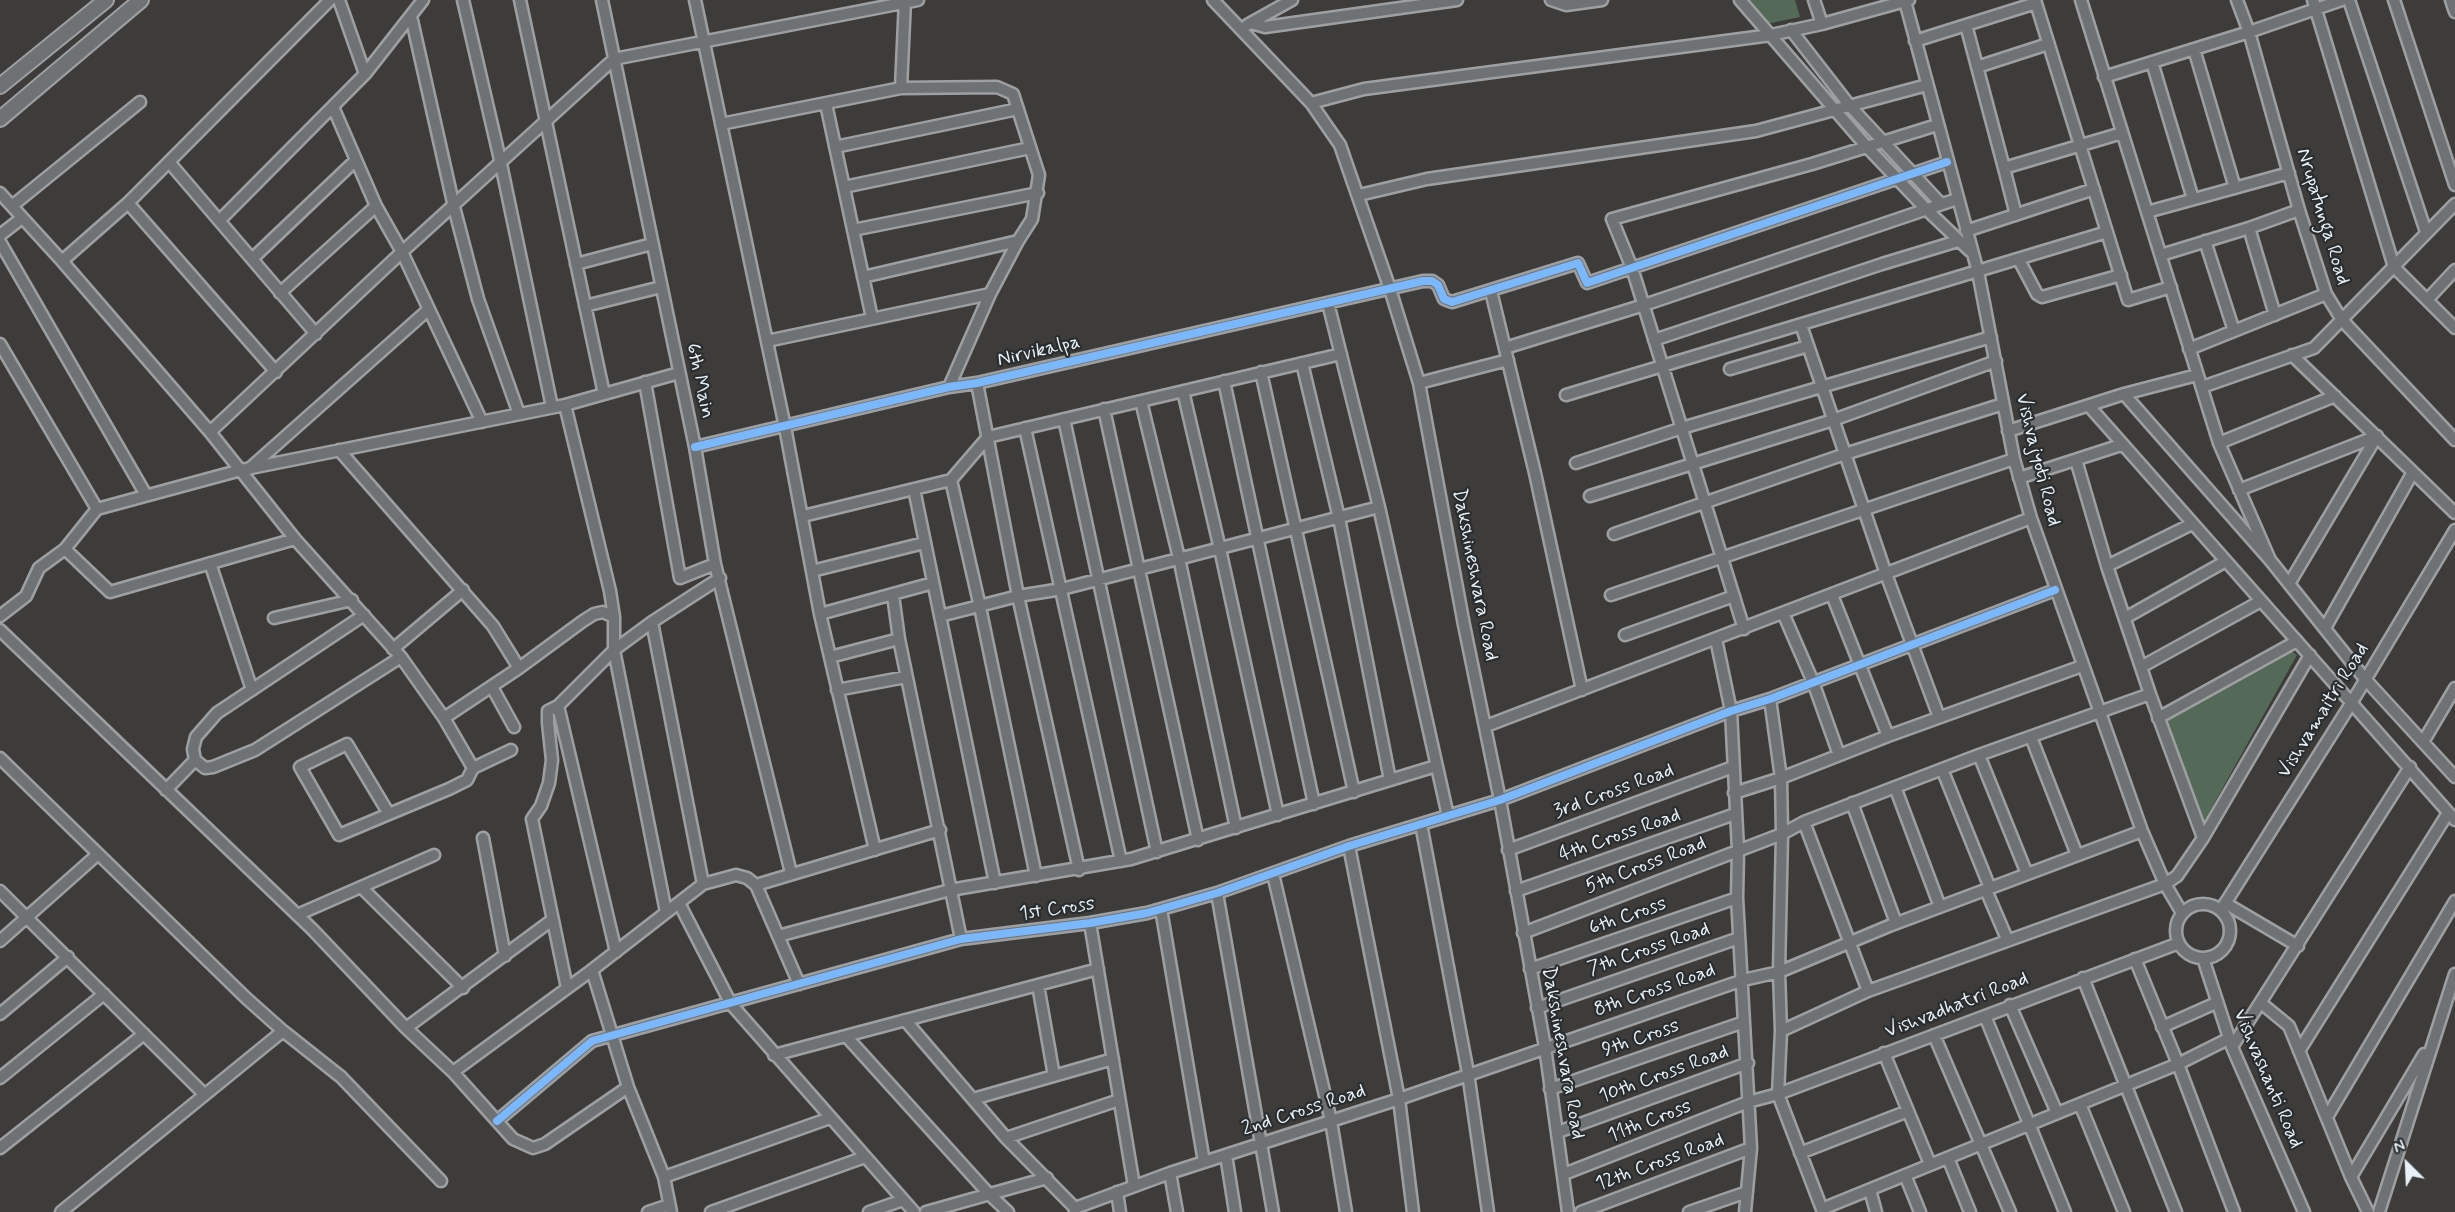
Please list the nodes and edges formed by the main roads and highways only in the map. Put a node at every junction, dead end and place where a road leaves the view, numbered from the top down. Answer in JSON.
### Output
{"nodes":[{"id":1,"x":106,"y":0,"type":"edge"},
{"id":2,"x":118,"y":0,"type":"edge"},
{"id":3,"x":141,"y":0,"type":"edge"},
{"id":4,"x":128,"y":11,"type":"junction"},
{"id":5,"x":0,"y":86,"type":"edge"},
{"id":6,"x":0,"y":118,"type":"edge"}],
"edges":[{"from":1,"to":5,"type":"main road"},
{"from":2,"to":4,"type":"main road"},
{"from":3,"to":4,"type":"main road"},
{"from":4,"to":6,"type":"main road"}]}
